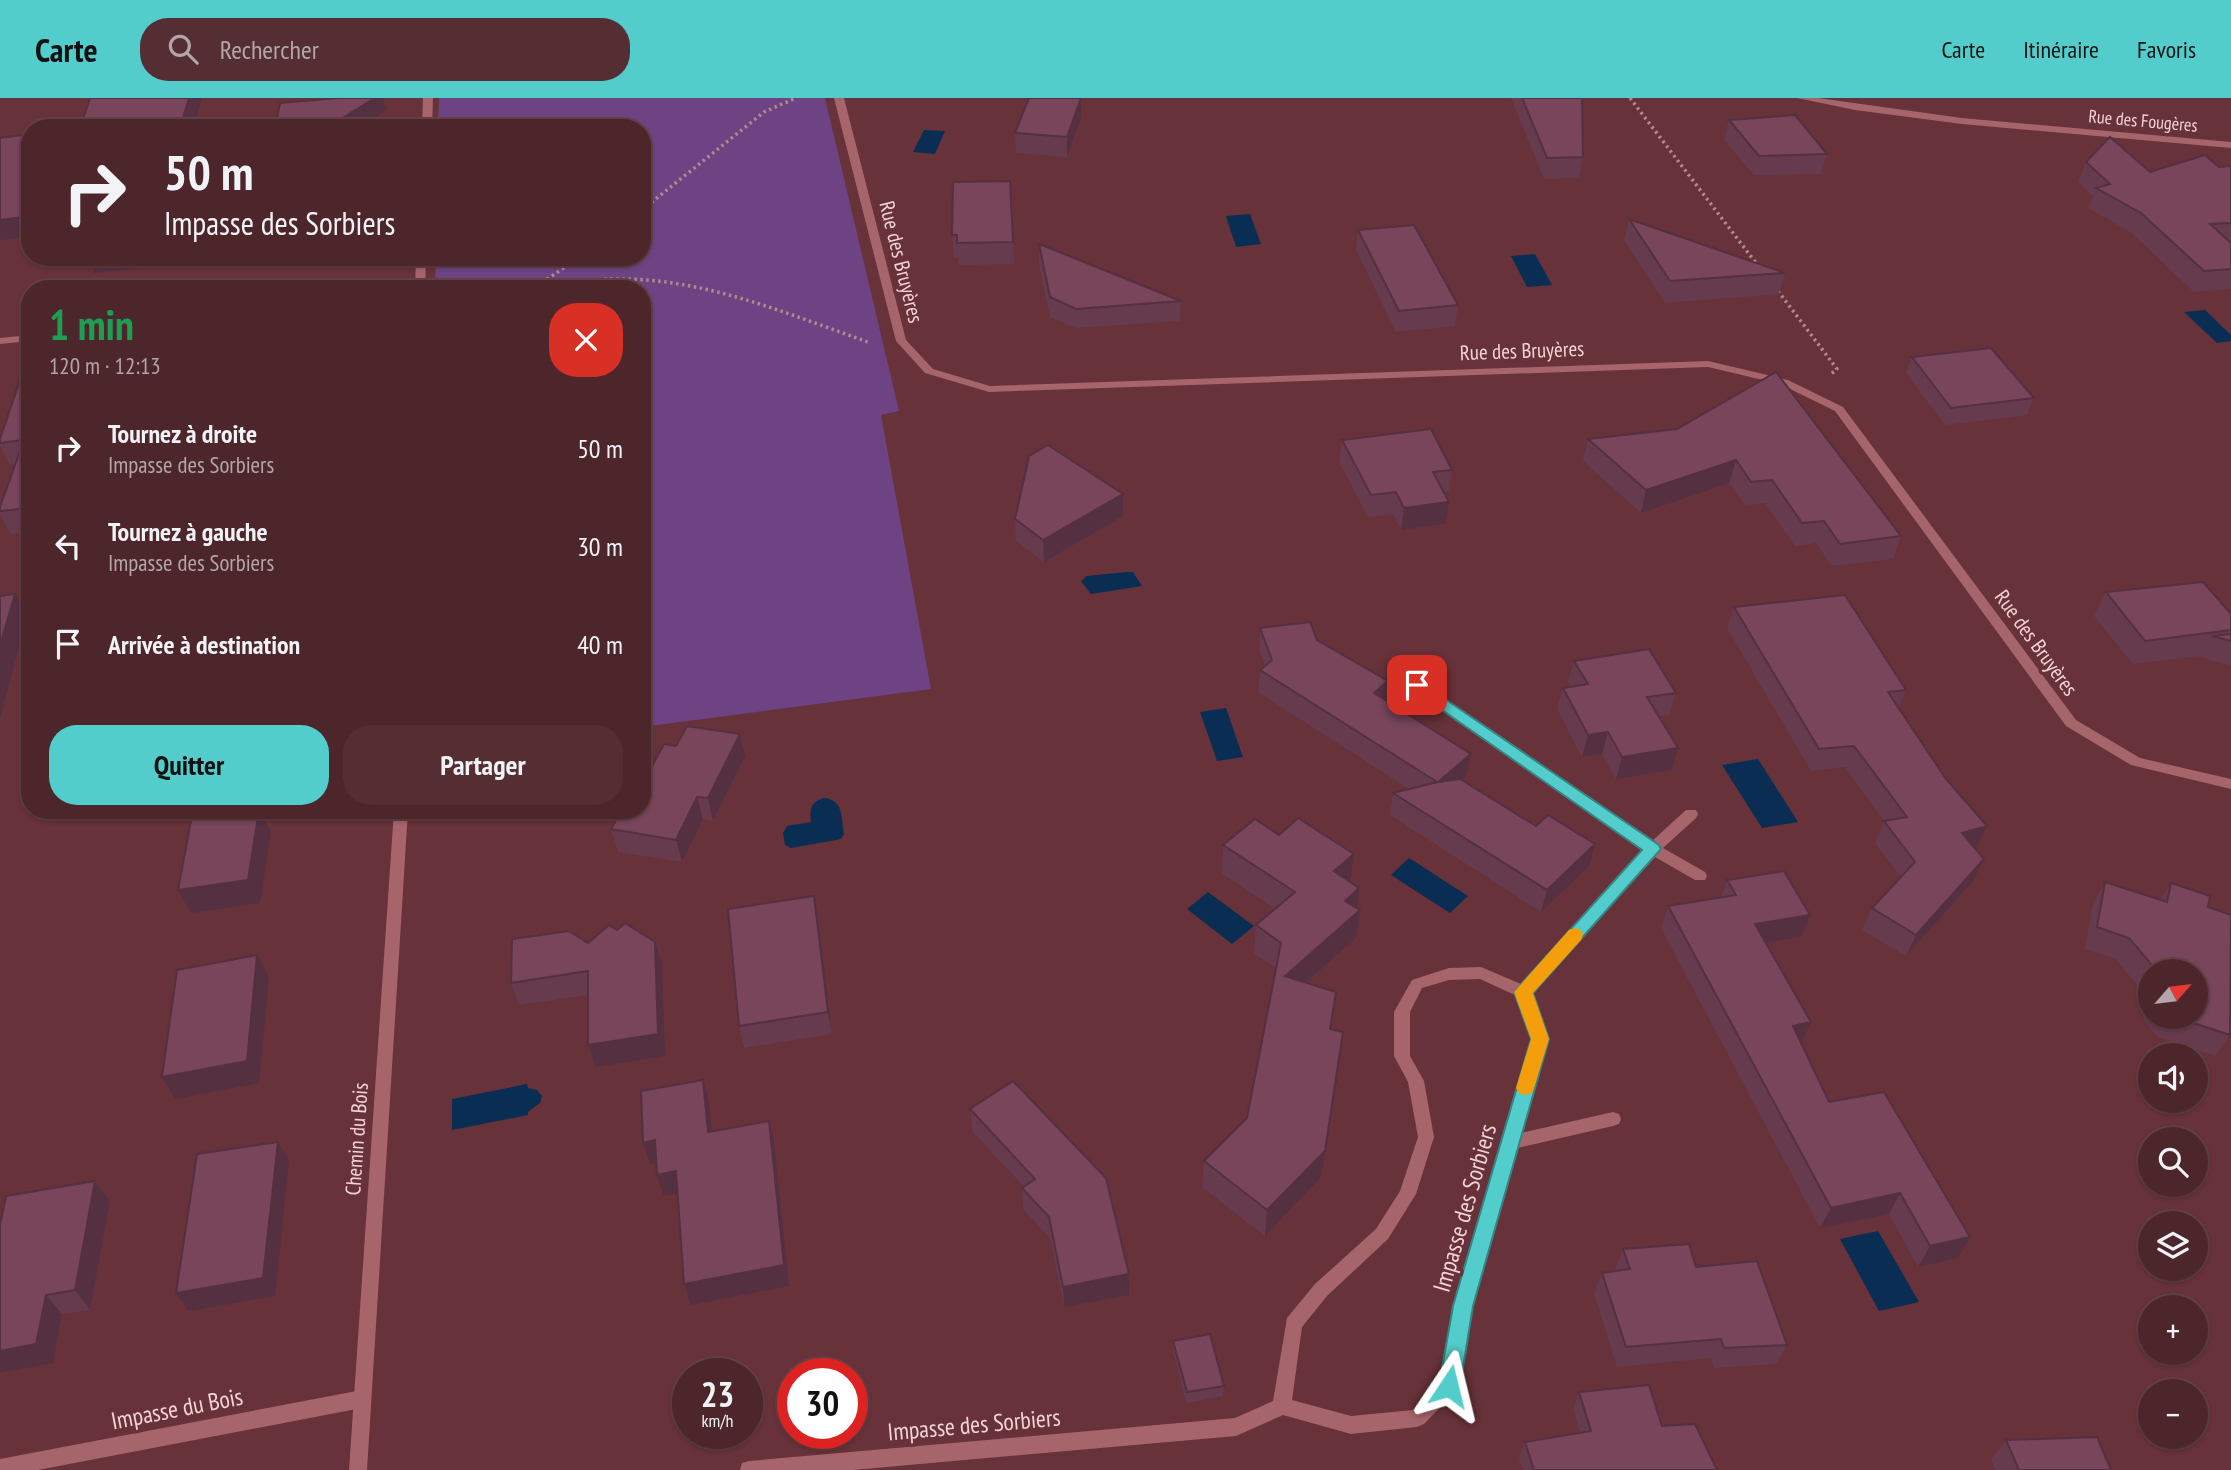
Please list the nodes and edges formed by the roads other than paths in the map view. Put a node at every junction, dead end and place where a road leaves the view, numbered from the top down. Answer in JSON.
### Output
{"nodes":[{"id":1,"x":428,"y":98,"type":"edge"},
{"id":2,"x":839,"y":98,"type":"edge"},
{"id":3,"x":1802,"y":98,"type":"edge"},
{"id":4,"x":427,"y":119,"type":"edge"},
{"id":5,"x":2231,"y":145,"type":"edge"},
{"id":6,"x":21,"y":339,"type":"edge"},
{"id":7,"x":0,"y":341,"type":"edge"},
{"id":8,"x":1417,"y":685,"type":"dead end"},
{"id":9,"x":2231,"y":784,"type":"edge"},
{"id":10,"x":1691,"y":814,"type":"dead end"},
{"id":11,"x":400,"y":819,"type":"edge"},
{"id":12,"x":1653,"y":849,"type":"junction"},
{"id":13,"x":1700,"y":876,"type":"dead end"},
{"id":14,"x":1523,"y":992,"type":"junction"},
{"id":15,"x":1613,"y":1119,"type":"dead end"},
{"id":16,"x":1509,"y":1143,"type":"junction"},
{"id":17,"x":362,"y":1399,"type":"junction"},
{"id":18,"x":1282,"y":1406,"type":"junction"},
{"id":19,"x":0,"y":1468,"type":"edge"},
{"id":20,"x":358,"y":1470,"type":"edge"},
{"id":21,"x":749,"y":1470,"type":"edge"}],
"edges":[{"from":1,"to":4,"type":"street"},
{"from":2,"to":9,"type":"street","name":"Rue des Bruyères"},
{"from":3,"to":5,"type":"street","name":"Rue des Fougères"},
{"from":6,"to":7,"type":"street"},
{"from":8,"to":12,"type":"street"},
{"from":10,"to":12,"type":"street"},
{"from":11,"to":17,"type":"street","name":"Chemin du Bois"},
{"from":12,"to":13,"type":"street"},
{"from":12,"to":14,"type":"street"},
{"from":14,"to":16,"type":"street","name":"Impasse des Sorbiers"},
{"from":14,"to":18,"type":"street"},
{"from":15,"to":16,"type":"street"},
{"from":16,"to":18,"type":"street","name":"Impasse des Sorbiers"},
{"from":17,"to":19,"type":"street","name":"Impasse du Bois"},
{"from":17,"to":20,"type":"street","name":"Chemin du Bois"},
{"from":18,"to":21,"type":"street","name":"Impasse des Sorbiers"}]}
